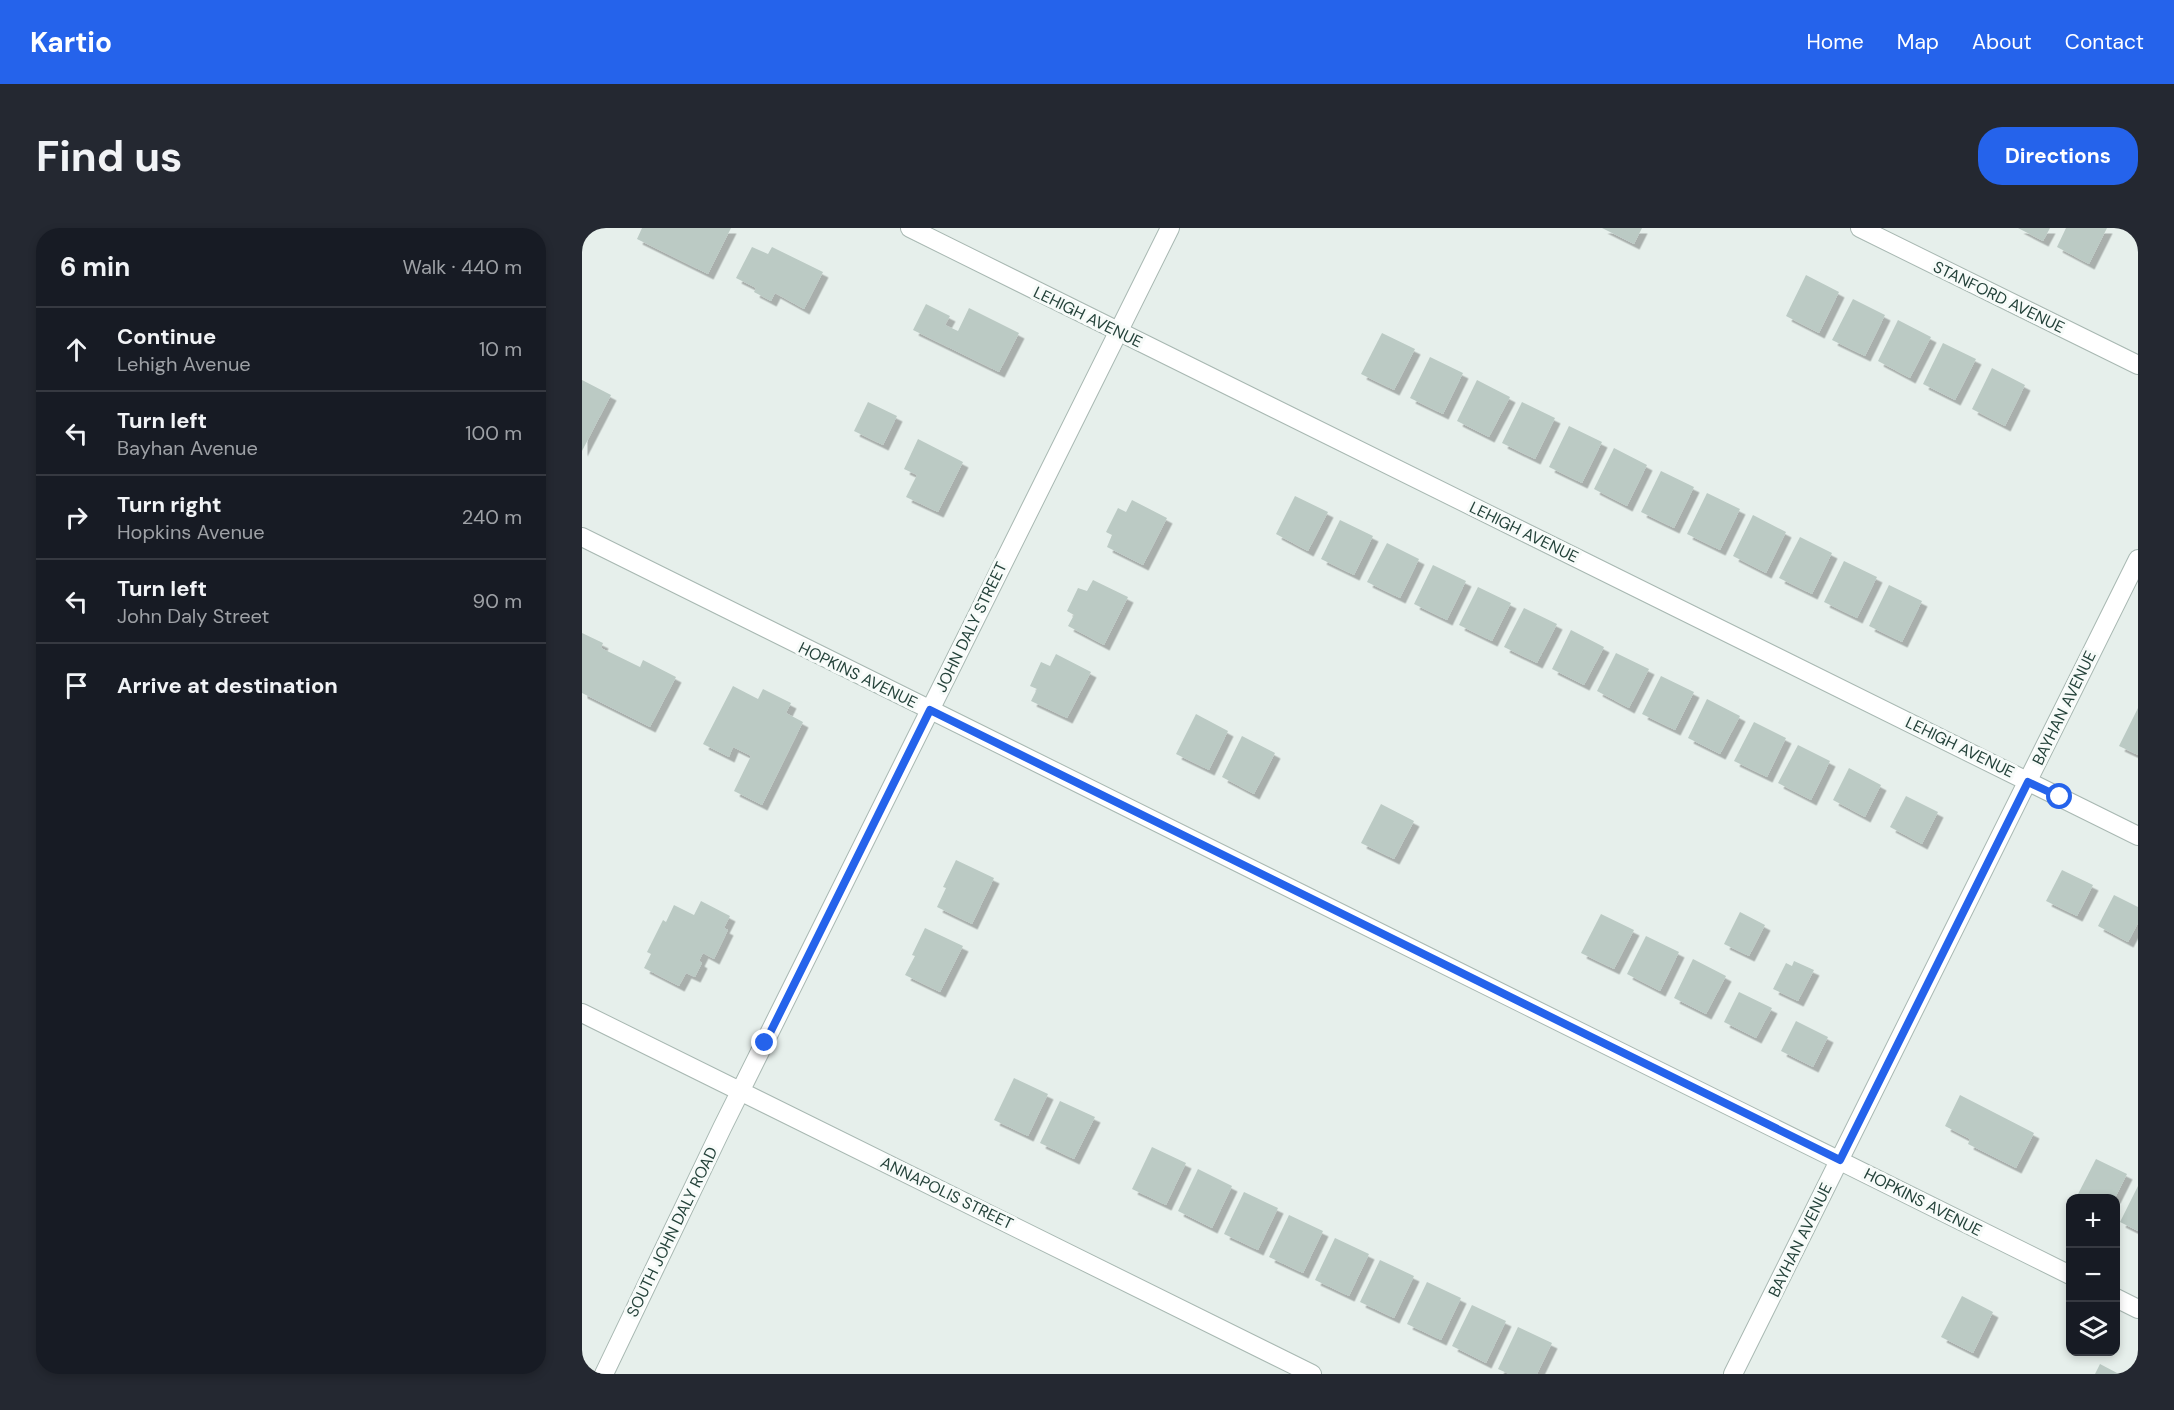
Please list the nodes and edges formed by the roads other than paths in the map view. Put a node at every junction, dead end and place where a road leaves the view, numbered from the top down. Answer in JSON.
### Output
{"nodes":[{"id":1,"x":910,"y":228,"type":"edge"},
{"id":2,"x":1170,"y":228,"type":"edge"},
{"id":3,"x":1860,"y":228,"type":"edge"},
{"id":4,"x":1118,"y":332,"type":"junction"},
{"id":5,"x":2138,"y":365,"type":"edge"},
{"id":6,"x":582,"y":537,"type":"edge"},
{"id":7,"x":2138,"y":558,"type":"edge"},
{"id":8,"x":930,"y":710,"type":"junction"},
{"id":9,"x":2028,"y":782,"type":"junction"},
{"id":10,"x":2138,"y":836,"type":"edge"},
{"id":11,"x":582,"y":1013,"type":"edge"},
{"id":12,"x":740,"y":1091,"type":"junction"},
{"id":13,"x":1840,"y":1160,"type":"junction"},
{"id":14,"x":2066,"y":1273,"type":"edge"},
{"id":15,"x":2120,"y":1300,"type":"edge"},
{"id":16,"x":2138,"y":1309,"type":"edge"},
{"id":17,"x":604,"y":1374,"type":"edge"},
{"id":18,"x":1312,"y":1374,"type":"edge"},
{"id":19,"x":1733,"y":1374,"type":"edge"}],
"edges":[{"from":1,"to":4,"type":"street","name":"LEHIGH AVENUE"},
{"from":2,"to":4,"type":"street","name":"JOHN DALY STREET"},
{"from":3,"to":5,"type":"street","name":"STANFORD AVENUE"},
{"from":4,"to":8,"type":"street","name":"JOHN DALY STREET"},
{"from":4,"to":9,"type":"street","name":"LEHIGH AVENUE"},
{"from":6,"to":8,"type":"street","name":"HOPKINS AVENUE"},
{"from":7,"to":9,"type":"street","name":"BAYHAN AVENUE"},
{"from":8,"to":12,"type":"street","name":"JOHN DALY STREET"},
{"from":8,"to":13,"type":"street","name":"HOPKINS AVENUE"},
{"from":9,"to":10,"type":"street","name":"LEHIGH AVENUE"},
{"from":9,"to":13,"type":"street","name":"BAYHAN AVENUE"},
{"from":11,"to":12,"type":"street","name":"ANNAPOLIS STREET"},
{"from":12,"to":17,"type":"street","name":"SOUTH JOHN DALY ROAD"},
{"from":12,"to":18,"type":"street","name":"ANNAPOLIS STREET"},
{"from":13,"to":14,"type":"street","name":"HOPKINS AVENUE"},
{"from":13,"to":19,"type":"street","name":"BAYHAN AVENUE"},
{"from":15,"to":16,"type":"street"}]}
